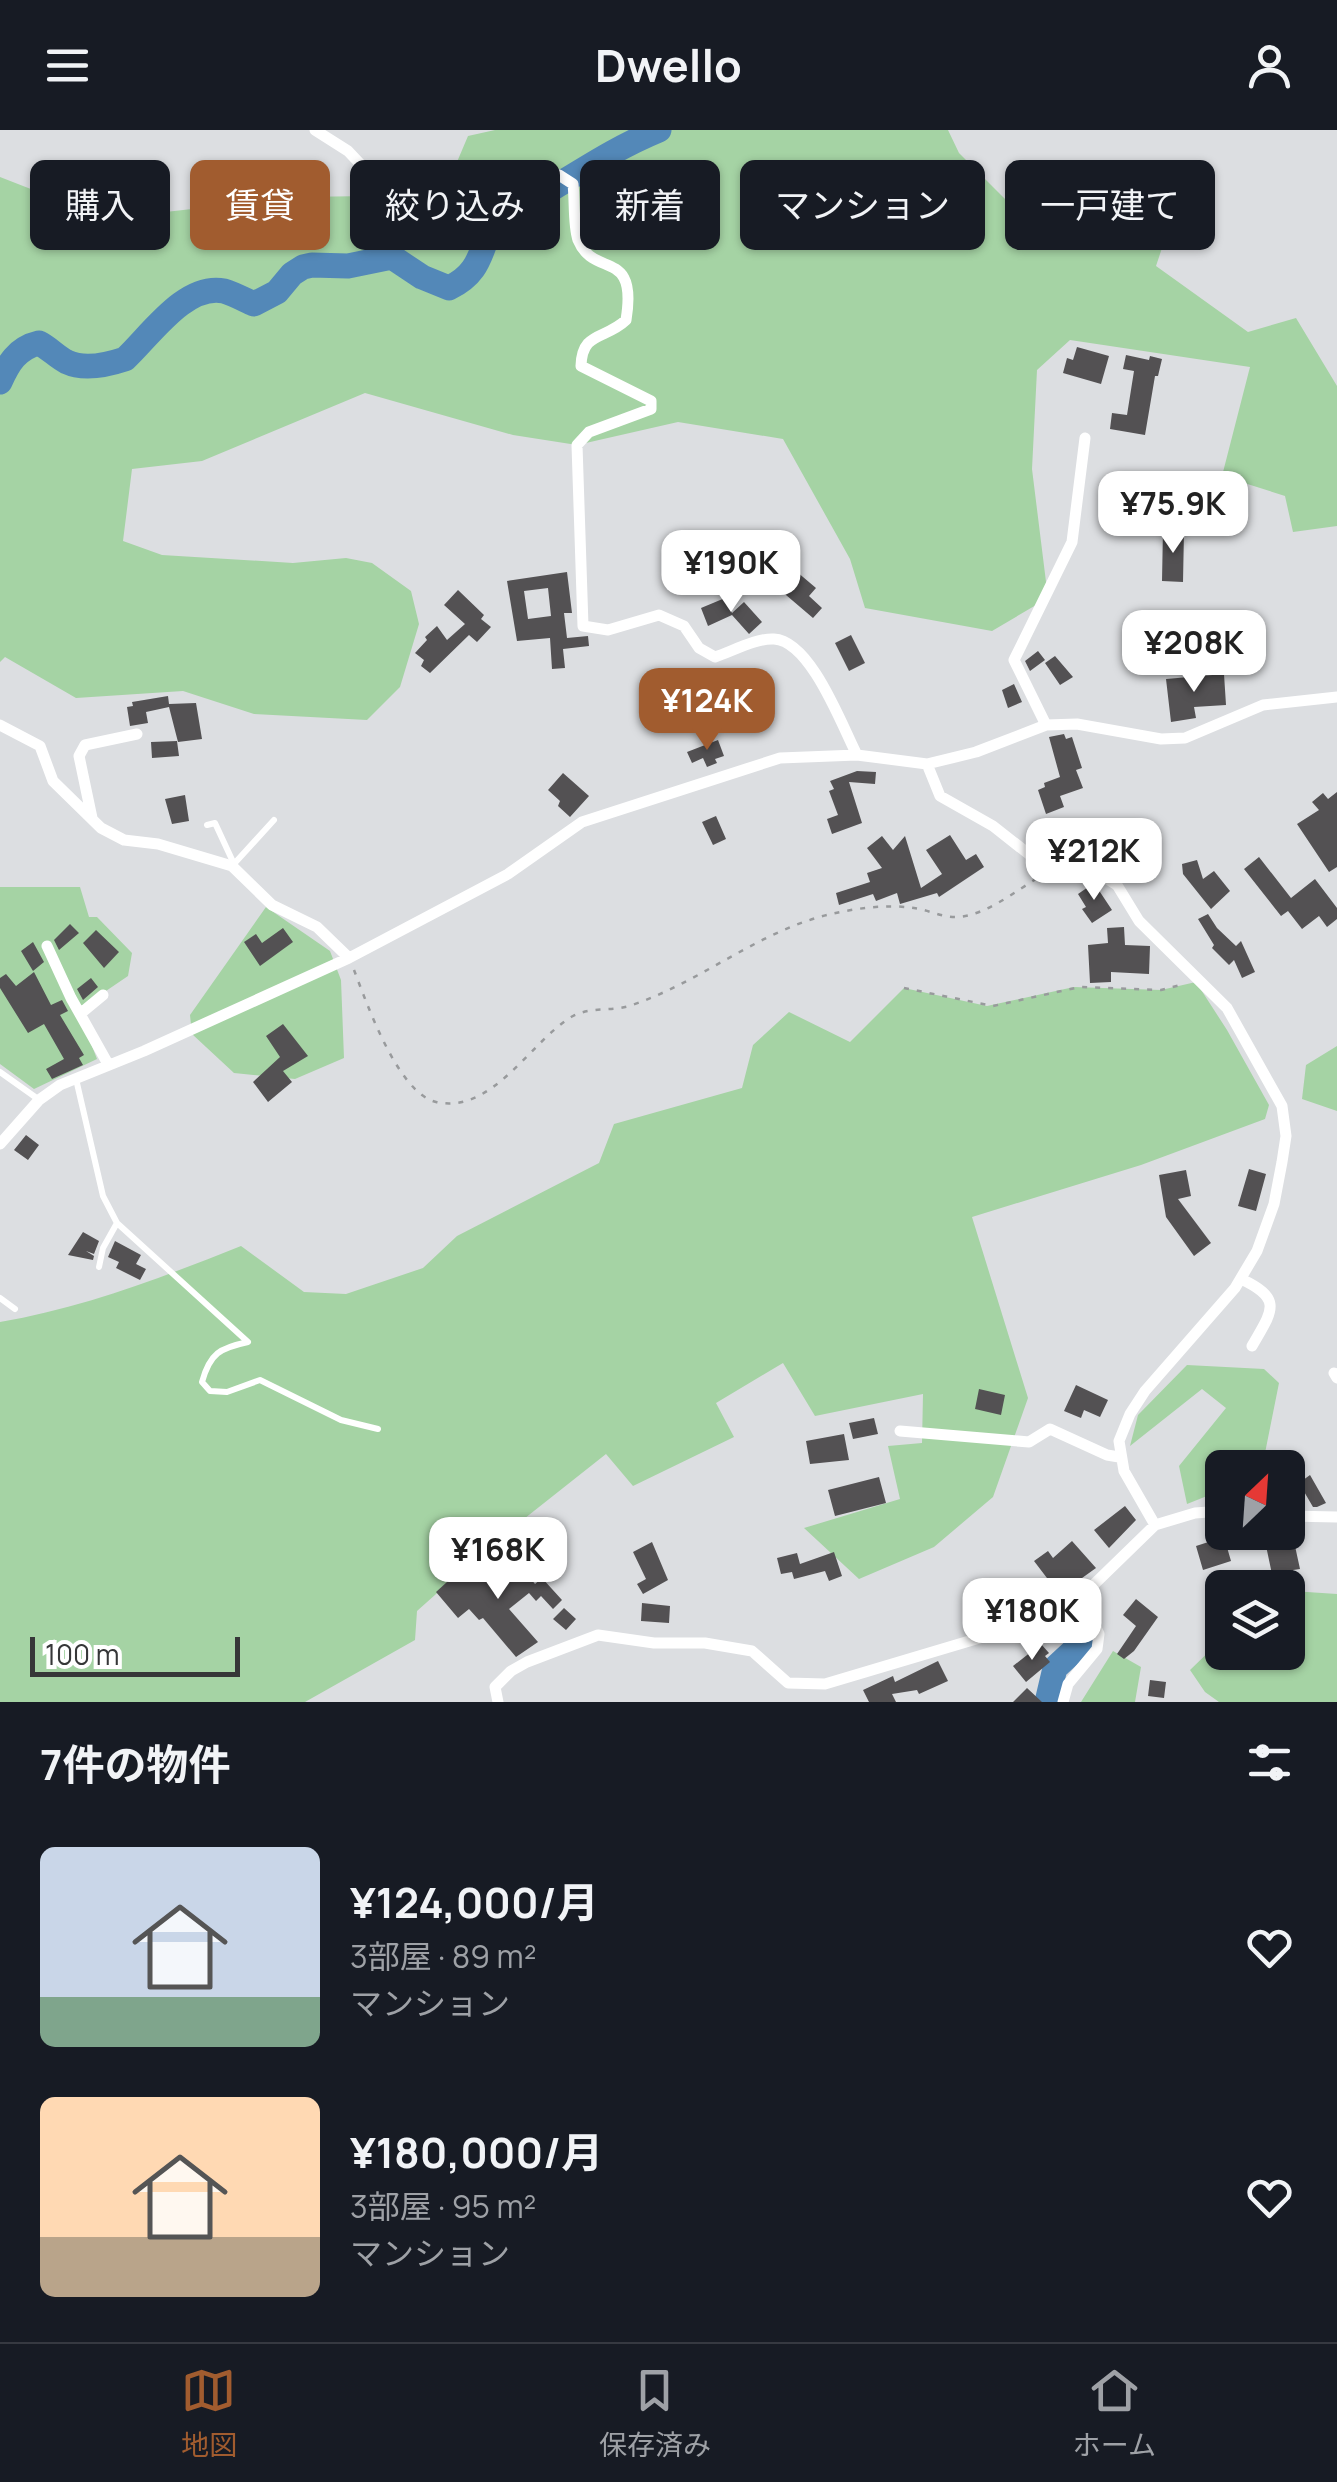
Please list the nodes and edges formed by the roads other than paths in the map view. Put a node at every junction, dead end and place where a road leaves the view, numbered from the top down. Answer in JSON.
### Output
{"nodes":[{"id":1,"x":316,"y":130,"type":"edge"},
{"id":2,"x":1085,"y":438,"type":"dead end"},
{"id":3,"x":1337,"y":697,"type":"edge"},
{"id":4,"x":0,"y":724,"type":"edge"},
{"id":5,"x":1046,"y":726,"type":"junction"},
{"id":6,"x":136,"y":734,"type":"dead end"},
{"id":7,"x":857,"y":755,"type":"junction"},
{"id":8,"x":928,"y":764,"type":"junction"},
{"id":9,"x":92,"y":818,"type":"junction"},
{"id":10,"x":274,"y":820,"type":"dead end"},
{"id":11,"x":207,"y":826,"type":"dead end"},
{"id":12,"x":233,"y":865,"type":"junction"},
{"id":13,"x":47,"y":946,"type":"dead end"},
{"id":14,"x":349,"y":958,"type":"junction"},
{"id":15,"x":103,"y":994,"type":"dead end"},
{"id":16,"x":80,"y":1014,"type":"junction"},
{"id":17,"x":108,"y":1064,"type":"junction"},
{"id":18,"x":0,"y":1072,"type":"edge"},
{"id":19,"x":76,"y":1079,"type":"junction"},
{"id":20,"x":40,"y":1100,"type":"junction"},
{"id":21,"x":0,"y":1144,"type":"edge"},
{"id":22,"x":116,"y":1223,"type":"junction"},
{"id":23,"x":99,"y":1267,"type":"dead end"},
{"id":24,"x":1242,"y":1279,"type":"junction"},
{"id":25,"x":0,"y":1298,"type":"edge"},
{"id":26,"x":15,"y":1309,"type":"dead end"},
{"id":27,"x":1252,"y":1346,"type":"dead end"},
{"id":28,"x":378,"y":1429,"type":"dead end"},
{"id":29,"x":900,"y":1431,"type":"dead end"},
{"id":30,"x":1119,"y":1457,"type":"junction"},
{"id":31,"x":1205,"y":1512,"type":"edge"},
{"id":32,"x":1305,"y":1516,"type":"edge"},
{"id":33,"x":1337,"y":1517,"type":"edge"},
{"id":34,"x":1155,"y":1525,"type":"junction"},
{"id":35,"x":1080,"y":1597,"type":"junction"},
{"id":36,"x":498,"y":1702,"type":"edge"},
{"id":37,"x":1063,"y":1702,"type":"edge"}],
"edges":[{"from":1,"to":7,"type":"street"},
{"from":2,"to":5,"type":"street"},
{"from":3,"to":5,"type":"street"},
{"from":4,"to":9,"type":"street"},
{"from":5,"to":8,"type":"street"},
{"from":6,"to":9,"type":"street"},
{"from":7,"to":8,"type":"street"},
{"from":7,"to":14,"type":"street"},
{"from":8,"to":24,"type":"street"},
{"from":9,"to":12,"type":"street"},
{"from":10,"to":12,"type":"lane"},
{"from":11,"to":12,"type":"lane"},
{"from":12,"to":14,"type":"street"},
{"from":13,"to":16,"type":"street"},
{"from":14,"to":17,"type":"street"},
{"from":15,"to":16,"type":"street"},
{"from":16,"to":17,"type":"street"},
{"from":17,"to":19,"type":"street"},
{"from":18,"to":20,"type":"lane"},
{"from":19,"to":20,"type":"street"},
{"from":19,"to":22,"type":"lane"},
{"from":20,"to":21,"type":"street"},
{"from":22,"to":23,"type":"lane"},
{"from":22,"to":28,"type":"lane"},
{"from":24,"to":27,"type":"street"},
{"from":24,"to":30,"type":"street"},
{"from":25,"to":26,"type":"lane"},
{"from":29,"to":30,"type":"street"},
{"from":30,"to":34,"type":"street"},
{"from":31,"to":34,"type":"street"},
{"from":32,"to":33,"type":"street"},
{"from":34,"to":35,"type":"street"},
{"from":35,"to":36,"type":"street"},
{"from":35,"to":37,"type":"street"}]}
